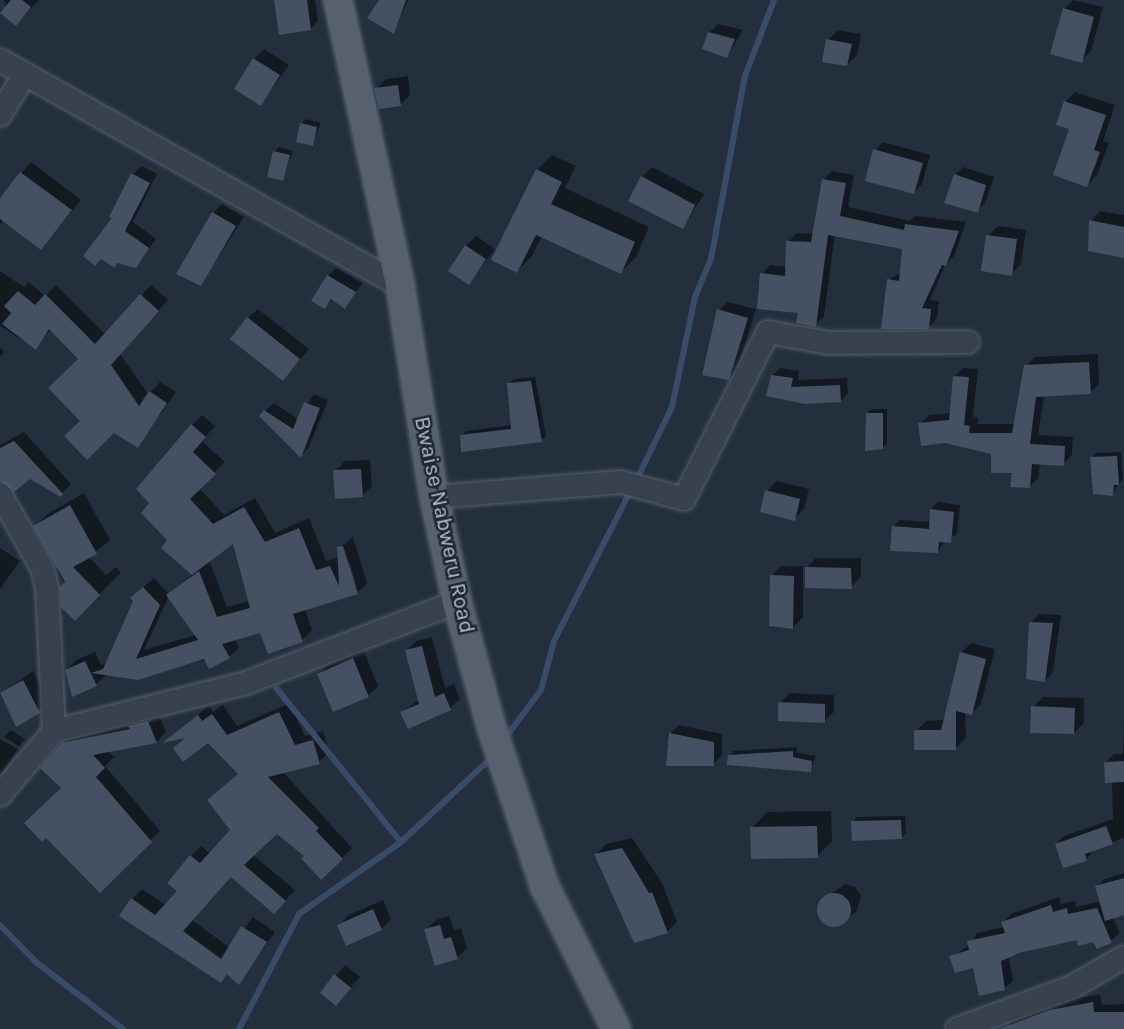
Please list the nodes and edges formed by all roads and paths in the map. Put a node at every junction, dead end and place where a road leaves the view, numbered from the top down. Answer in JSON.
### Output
{"nodes":[{"id":1,"x":338,"y":0,"type":"edge"},
{"id":2,"x":0,"y":60,"type":"edge"},
{"id":3,"x":25,"y":74,"type":"junction"},
{"id":4,"x":0,"y":115,"type":"edge"},
{"id":5,"x":400,"y":285,"type":"junction"},
{"id":6,"x":968,"y":342,"type":"dead end"},
{"id":7,"x":0,"y":494,"type":"edge"},
{"id":8,"x":434,"y":497,"type":"junction"},
{"id":9,"x":457,"y":602,"type":"junction"},
{"id":10,"x":54,"y":731,"type":"junction"},
{"id":11,"x":0,"y":795,"type":"edge"},
{"id":12,"x":1124,"y":957,"type":"edge"},
{"id":13,"x":616,"y":1029,"type":"edge"},
{"id":14,"x":957,"y":1029,"type":"edge"}],
"edges":[{"from":1,"to":5,"type":"main road","name":"Bwaise Nabweru Road"},
{"from":2,"to":3,"type":"street"},
{"from":3,"to":4,"type":"street"},
{"from":3,"to":5,"type":"street"},
{"from":5,"to":8,"type":"main road","name":"Bwaise Nabweru Road"},
{"from":6,"to":8,"type":"street"},
{"from":7,"to":10,"type":"street"},
{"from":8,"to":9,"type":"main road","name":"Bwaise Nabweru Road"},
{"from":9,"to":10,"type":"street"},
{"from":9,"to":13,"type":"main road","name":"Bwaise Nabweru Road"},
{"from":10,"to":11,"type":"street"},
{"from":12,"to":14,"type":"street"}]}
